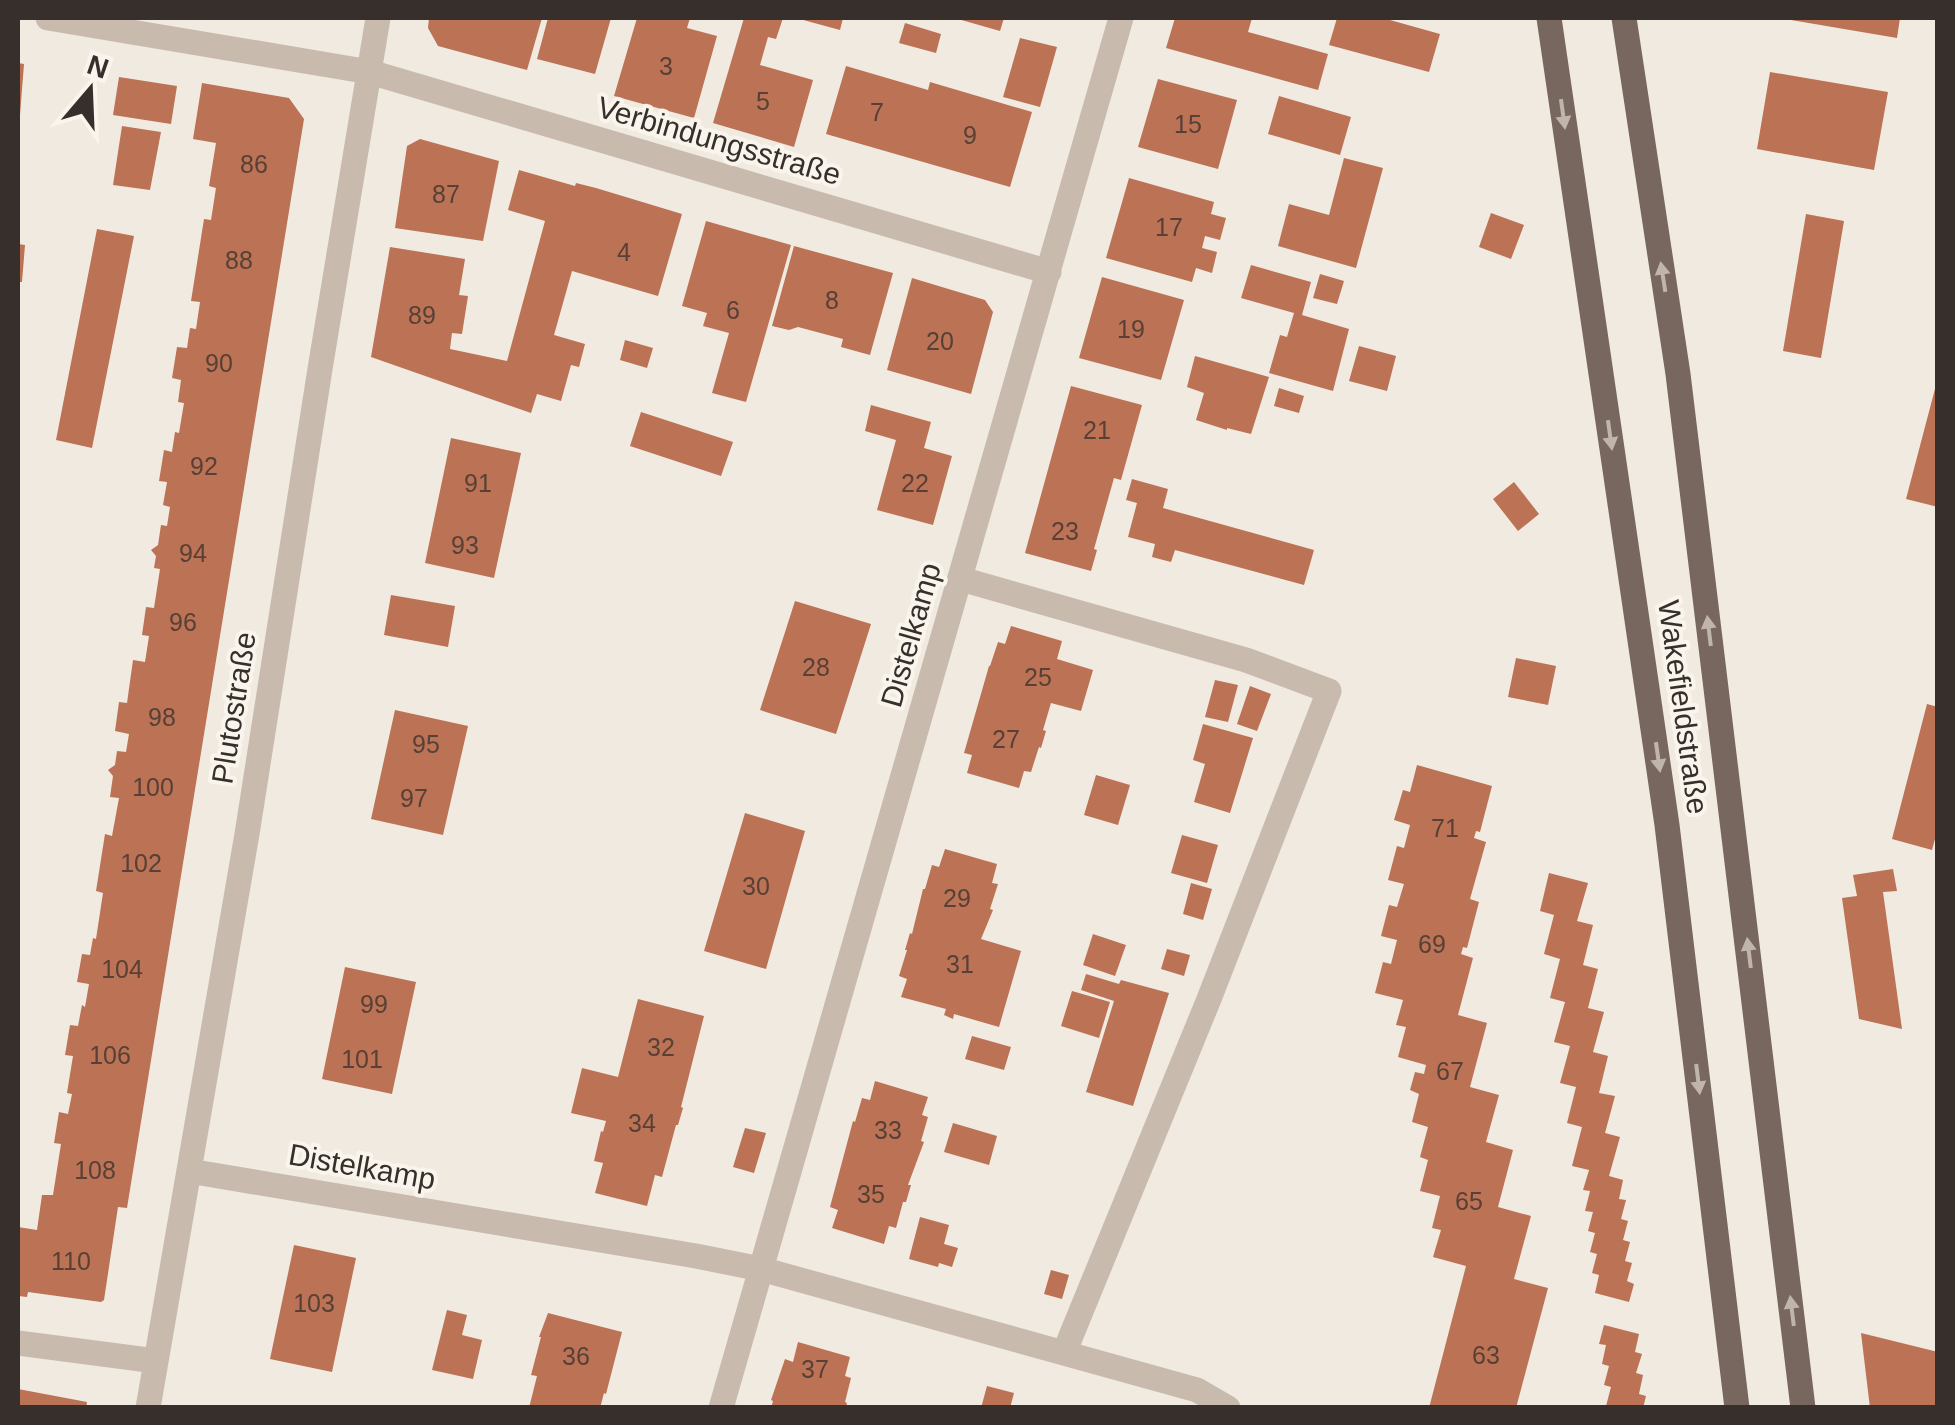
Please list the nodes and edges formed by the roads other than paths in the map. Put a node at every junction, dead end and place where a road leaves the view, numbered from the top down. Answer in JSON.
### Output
{"nodes":[{"id":1,"x":48,"y":18,"type":"edge"},
{"id":2,"x":378,"y":18,"type":"edge"},
{"id":3,"x":1122,"y":18,"type":"edge"},
{"id":4,"x":1548,"y":18,"type":"edge"},
{"id":5,"x":1624,"y":18,"type":"edge"},
{"id":6,"x":1640,"y":18,"type":"edge"},
{"id":7,"x":1628,"y":44,"type":"junction"},
{"id":8,"x":370,"y":72,"type":"junction"},
{"id":9,"x":1049,"y":272,"type":"junction"},
{"id":10,"x":961,"y":579,"type":"junction"},
{"id":11,"x":189,"y":1170,"type":"junction"},
{"id":12,"x":761,"y":1269,"type":"junction"},
{"id":13,"x":18,"y":1343,"type":"edge"},
{"id":14,"x":1064,"y":1354,"type":"junction"},
{"id":15,"x":156,"y":1361,"type":"junction"},
{"id":16,"x":148,"y":1408,"type":"edge"},
{"id":17,"x":721,"y":1408,"type":"edge"},
{"id":18,"x":1228,"y":1408,"type":"edge"},
{"id":19,"x":1737,"y":1408,"type":"edge"},
{"id":20,"x":1803,"y":1408,"type":"edge"}],
"edges":[{"from":1,"to":8,"type":"street","name":"Verbindungsstraße"},
{"from":2,"to":8,"type":"street","name":"Plutostraße"},
{"from":3,"to":9,"type":"street","name":"Distelkamp"},
{"from":4,"to":19,"type":"main road","name":"Wakefieldstraße","one_way":true},
{"from":5,"to":7,"type":"main road","name":"Wakefieldstraße"},
{"from":6,"to":7,"type":"main road"},
{"from":20,"to":7,"type":"main road","name":"Wakefieldstraße","one_way":true},
{"from":8,"to":9,"type":"street","name":"Verbindungsstraße"},
{"from":8,"to":11,"type":"street","name":"Plutostraße"},
{"from":9,"to":10,"type":"street","name":"Distelkamp"},
{"from":10,"to":12,"type":"street","name":"Distelkamp"},
{"from":10,"to":14,"type":"street"},
{"from":11,"to":12,"type":"street","name":"Distelkamp"},
{"from":11,"to":15,"type":"street","name":"Plutostraße"},
{"from":12,"to":14,"type":"street","name":"Distelkamp"},
{"from":12,"to":17,"type":"street","name":"Distelkamp"},
{"from":13,"to":15,"type":"street"},
{"from":14,"to":18,"type":"street","name":"Distelkamp"},
{"from":15,"to":16,"type":"street","name":"Plutostraße"}]}
